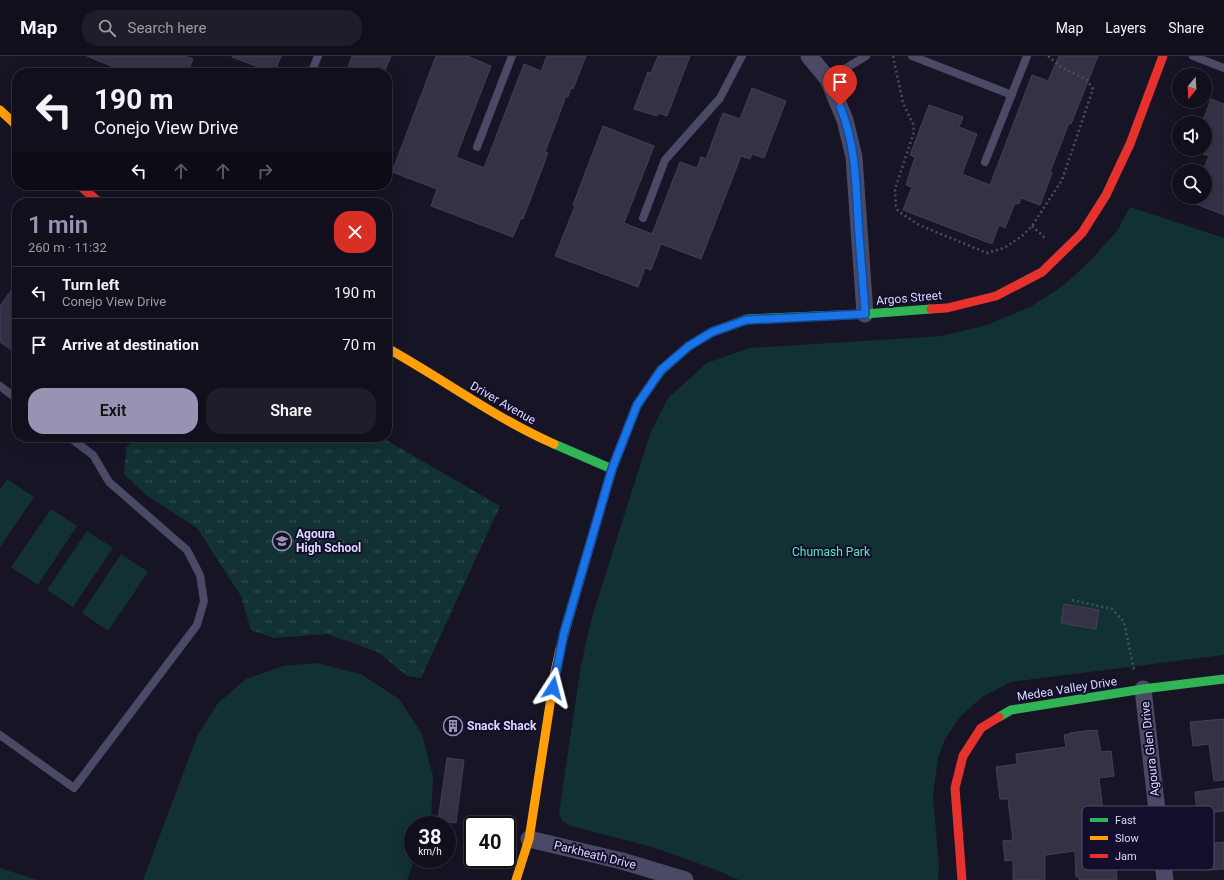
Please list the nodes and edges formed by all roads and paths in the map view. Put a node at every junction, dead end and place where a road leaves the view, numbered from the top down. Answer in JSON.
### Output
{"nodes":[{"id":1,"x":318,"y":56,"type":"edge"},
{"id":2,"x":512,"y":56,"type":"edge"},
{"id":3,"x":742,"y":56,"type":"edge"},
{"id":4,"x":809,"y":56,"type":"edge"},
{"id":5,"x":866,"y":56,"type":"edge"},
{"id":6,"x":912,"y":56,"type":"edge"},
{"id":7,"x":1027,"y":56,"type":"edge"},
{"id":8,"x":1163,"y":56,"type":"edge"},
{"id":9,"x":1193,"y":56,"type":"edge"},
{"id":10,"x":313,"y":68,"type":"edge"},
{"id":11,"x":1224,"y":68,"type":"edge"},
{"id":12,"x":828,"y":79,"type":"junction"},
{"id":13,"x":1012,"y":95,"type":"junction"},
{"id":14,"x":0,"y":110,"type":"edge"},
{"id":15,"x":12,"y":121,"type":"edge"},
{"id":16,"x":477,"y":147,"type":"dead end"},
{"id":17,"x":985,"y":162,"type":"dead end"},
{"id":18,"x":85,"y":190,"type":"edge"},
{"id":19,"x":94,"y":198,"type":"edge"},
{"id":20,"x":643,"y":218,"type":"dead end"},
{"id":21,"x":1032,"y":226,"type":"dead end"},
{"id":22,"x":1045,"y":238,"type":"dead end"},
{"id":23,"x":865,"y":314,"type":"junction"},
{"id":24,"x":392,"y":351,"type":"edge"},
{"id":25,"x":0,"y":386,"type":"edge"},
{"id":26,"x":12,"y":395,"type":"edge"},
{"id":27,"x":76,"y":442,"type":"edge"},
{"id":28,"x":612,"y":469,"type":"junction"},
{"id":29,"x":1072,"y":600,"type":"dead end"},
{"id":30,"x":1135,"y":672,"type":"dead end"},
{"id":31,"x":1224,"y":679,"type":"edge"},
{"id":32,"x":1143,"y":690,"type":"junction"},
{"id":33,"x":0,"y":735,"type":"edge"},
{"id":34,"x":1156,"y":806,"type":"edge"},
{"id":35,"x":529,"y":839,"type":"junction"},
{"id":36,"x":1164,"y":870,"type":"edge"},
{"id":37,"x":516,"y":880,"type":"edge"},
{"id":38,"x":685,"y":880,"type":"edge"},
{"id":39,"x":962,"y":880,"type":"edge"},
{"id":40,"x":1165,"y":880,"type":"edge"}],
"edges":[{"from":1,"to":10,"type":"lane"},
{"from":2,"to":16,"type":"lane"},
{"from":3,"to":20,"type":"lane"},
{"from":4,"to":12,"type":"street"},
{"from":5,"to":12,"type":"lane"},
{"from":6,"to":13,"type":"lane"},
{"from":7,"to":13,"type":"lane"},
{"from":8,"to":23,"type":"street","name":"Argos Street"},
{"from":9,"to":11,"type":"lane"},
{"from":12,"to":23,"type":"street"},
{"from":13,"to":17,"type":"lane"},
{"from":14,"to":15,"type":"street"},
{"from":18,"to":19,"type":"street"},
{"from":21,"to":22,"type":"path"},
{"from":23,"to":28,"type":"street","name":"Argos Street"},
{"from":24,"to":28,"type":"street","name":"Driver Avenue"},
{"from":25,"to":26,"type":"lane"},
{"from":27,"to":33,"type":"lane"},
{"from":28,"to":35,"type":"street","name":"Argos Street"},
{"from":29,"to":30,"type":"path"},
{"from":31,"to":32,"type":"street","name":"Medea Valley Drive"},
{"from":32,"to":34,"type":"street","name":"Agoura Glen Drive"},
{"from":32,"to":39,"type":"street","name":"Medea Valley Drive"},
{"from":35,"to":37,"type":"street","name":"Argos Street"},
{"from":35,"to":38,"type":"street","name":"Parkheath Drive"},
{"from":36,"to":40,"type":"street","name":"Agoura Glen Drive"}]}
